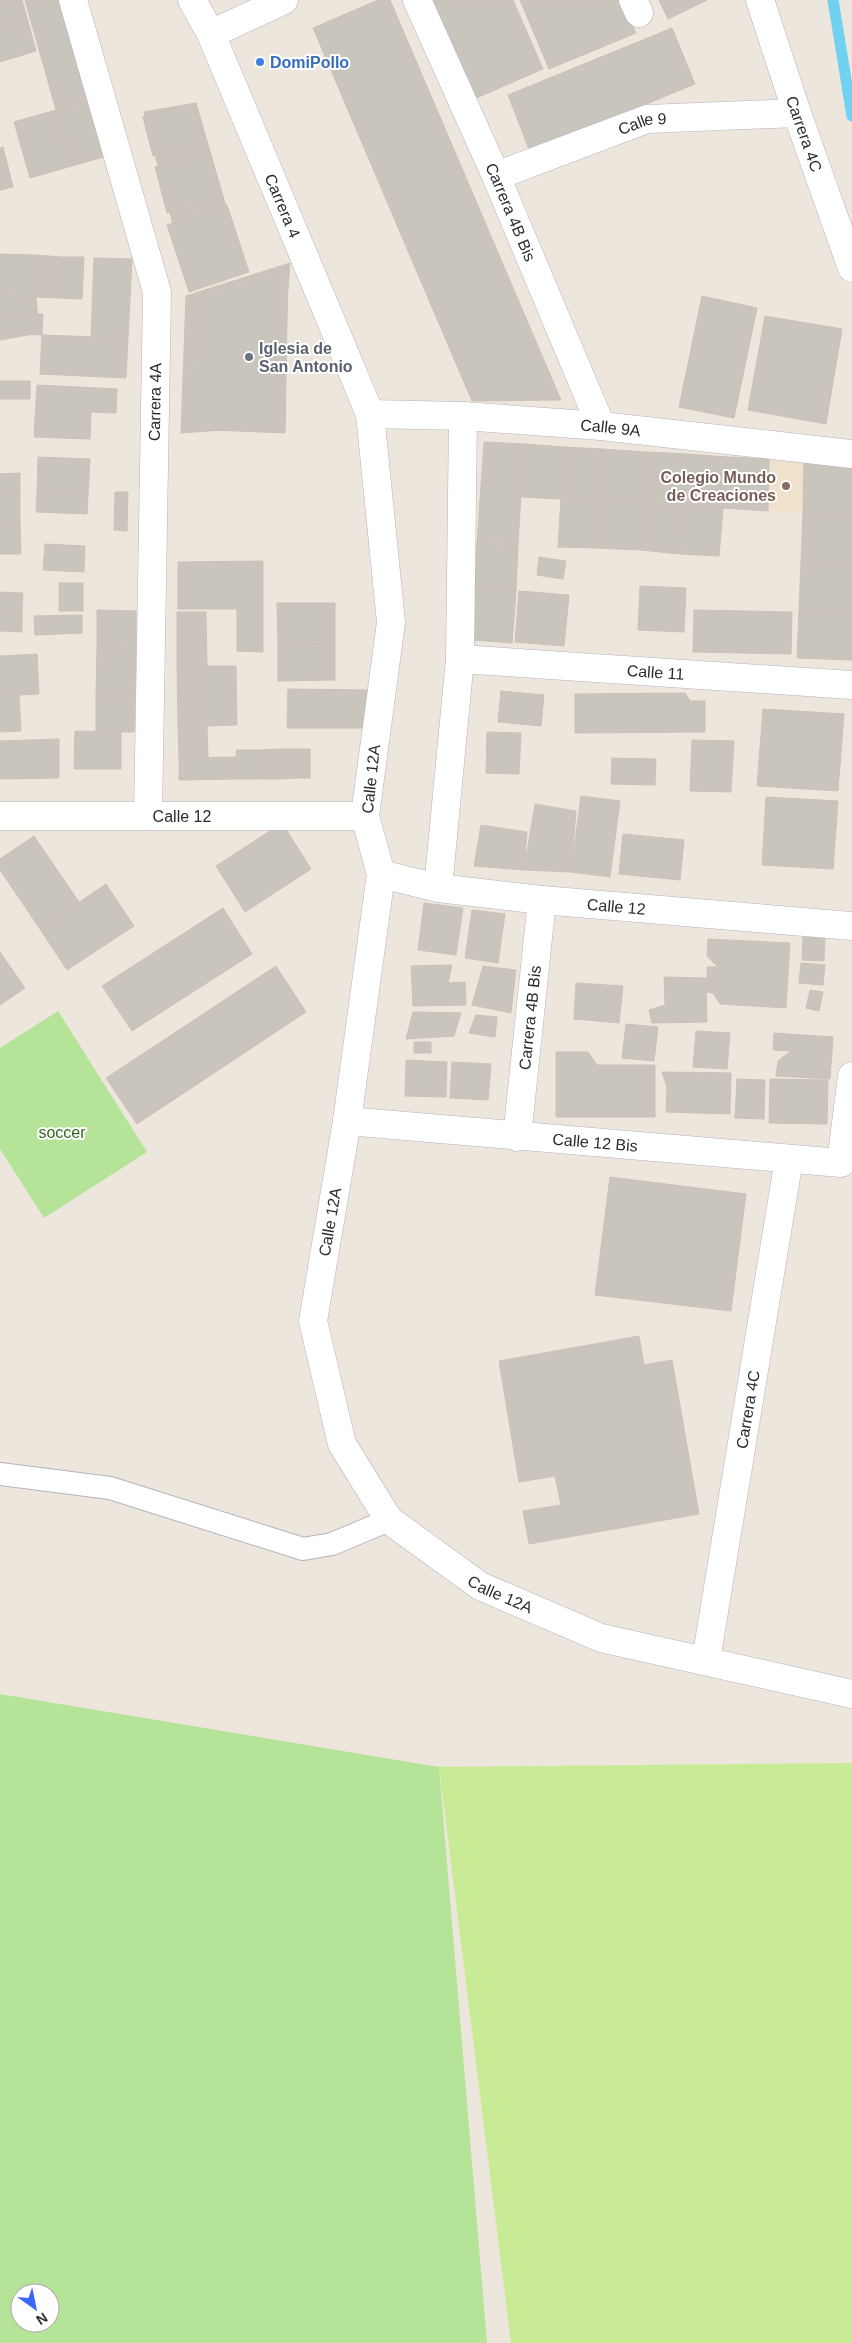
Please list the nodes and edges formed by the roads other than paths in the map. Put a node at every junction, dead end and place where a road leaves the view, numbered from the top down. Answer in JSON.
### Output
{"nodes":[{"id":1,"x":73,"y":0,"type":"edge"},
{"id":2,"x":192,"y":0,"type":"edge"},
{"id":3,"x":284,"y":0,"type":"edge"},
{"id":4,"x":417,"y":0,"type":"edge"},
{"id":5,"x":760,"y":0,"type":"edge"},
{"id":6,"x":211,"y":34,"type":"junction"},
{"id":7,"x":797,"y":113,"type":"junction"},
{"id":8,"x":496,"y":176,"type":"junction"},
{"id":9,"x":852,"y":268,"type":"edge"},
{"id":10,"x":370,"y":414,"type":"junction"},
{"id":11,"x":463,"y":416,"type":"junction"},
{"id":12,"x":601,"y":426,"type":"junction"},
{"id":13,"x":852,"y":454,"type":"edge"},
{"id":14,"x":460,"y":659,"type":"junction"},
{"id":15,"x":852,"y":686,"type":"edge"},
{"id":16,"x":0,"y":816,"type":"edge"},
{"id":17,"x":148,"y":816,"type":"junction"},
{"id":18,"x":365,"y":816,"type":"junction"},
{"id":19,"x":381,"y":874,"type":"junction"},
{"id":20,"x":438,"y":888,"type":"junction"},
{"id":21,"x":542,"y":900,"type":"junction"},
{"id":22,"x":852,"y":926,"type":"edge"},
{"id":23,"x":852,"y":1076,"type":"edge"},
{"id":24,"x":348,"y":1121,"type":"junction"},
{"id":25,"x":517,"y":1137,"type":"junction"},
{"id":26,"x":789,"y":1159,"type":"junction"},
{"id":27,"x":0,"y":1474,"type":"edge"},
{"id":28,"x":389,"y":1520,"type":"junction"},
{"id":29,"x":706,"y":1660,"type":"junction"},
{"id":30,"x":852,"y":1694,"type":"edge"}],
"edges":[{"from":1,"to":17,"type":"street","name":"Carrera 4A"},
{"from":2,"to":6,"type":"street","name":"Carrera 4"},
{"from":3,"to":6,"type":"street"},
{"from":4,"to":8,"type":"street","name":"Carrera 4B Bis"},
{"from":5,"to":7,"type":"street","name":"Carrera 4C"},
{"from":6,"to":10,"type":"street","name":"Carrera 4"},
{"from":7,"to":8,"type":"street","name":"Calle 9"},
{"from":7,"to":9,"type":"street","name":"Carrera 4C"},
{"from":8,"to":12,"type":"street","name":"Carrera 4B Bis"},
{"from":10,"to":11,"type":"street","name":"Calle 9A"},
{"from":10,"to":18,"type":"street","name":"Calle 12A"},
{"from":11,"to":12,"type":"street","name":"Calle 9A"},
{"from":11,"to":14,"type":"street"},
{"from":12,"to":13,"type":"street","name":"Calle 9A"},
{"from":14,"to":15,"type":"street","name":"Calle 11"},
{"from":14,"to":20,"type":"street"},
{"from":16,"to":17,"type":"street","name":"Calle 12"},
{"from":17,"to":18,"type":"street","name":"Calle 12"},
{"from":18,"to":19,"type":"street","name":"Calle 12A"},
{"from":19,"to":20,"type":"street","name":"Calle 12"},
{"from":19,"to":24,"type":"street","name":"Calle 12A"},
{"from":20,"to":21,"type":"street","name":"Calle 12"},
{"from":21,"to":22,"type":"street","name":"Calle 12"},
{"from":21,"to":25,"type":"street","name":"Carrera 4B Bis"},
{"from":23,"to":26,"type":"street","name":"Calle 12 Bis"},
{"from":24,"to":25,"type":"street","name":"Calle 12 Bis"},
{"from":24,"to":28,"type":"street","name":"Calle 12A"},
{"from":25,"to":26,"type":"street","name":"Calle 12 Bis"},
{"from":26,"to":29,"type":"street","name":"Carrera 4C"},
{"from":27,"to":28,"type":"lane"},
{"from":28,"to":29,"type":"street","name":"Calle 12A"},
{"from":29,"to":30,"type":"street","name":"Calle 12A"}]}
